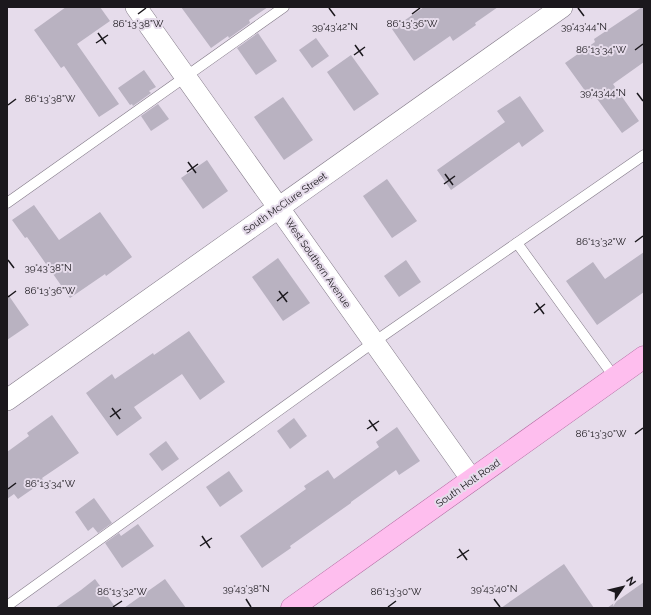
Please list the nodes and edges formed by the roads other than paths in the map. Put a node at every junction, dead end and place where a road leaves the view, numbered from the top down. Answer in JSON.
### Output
{"nodes":[{"id":1,"x":136,"y":7,"type":"edge"},
{"id":2,"x":284,"y":7,"type":"edge"},
{"id":3,"x":562,"y":7,"type":"edge"},
{"id":4,"x":185,"y":76,"type":"junction"},
{"id":5,"x":644,"y":155,"type":"edge"},
{"id":6,"x":7,"y":203,"type":"edge"},
{"id":7,"x":278,"y":207,"type":"junction"},
{"id":8,"x":518,"y":243,"type":"junction"},
{"id":9,"x":374,"y":342,"type":"junction"},
{"id":10,"x":644,"y":357,"type":"edge"},
{"id":11,"x":615,"y":378,"type":"junction"},
{"id":12,"x":7,"y":400,"type":"edge"},
{"id":13,"x":472,"y":480,"type":"junction"},
{"id":14,"x":7,"y":606,"type":"edge"},
{"id":15,"x":292,"y":608,"type":"edge"}],
"edges":[{"from":1,"to":4,"type":"street","name":"West Southern Avenue"},
{"from":2,"to":4,"type":"lane"},
{"from":3,"to":7,"type":"street","name":"South McClure Street"},
{"from":4,"to":6,"type":"lane"},
{"from":4,"to":7,"type":"street","name":"West Southern Avenue"},
{"from":5,"to":8,"type":"lane"},
{"from":7,"to":9,"type":"street","name":"West Southern Avenue"},
{"from":7,"to":12,"type":"street","name":"South McClure Street"},
{"from":8,"to":9,"type":"lane"},
{"from":8,"to":11,"type":"lane"},
{"from":9,"to":13,"type":"street","name":"West Southern Avenue"},
{"from":9,"to":14,"type":"lane"},
{"from":10,"to":11,"type":"main road","name":"South Holt Road"},
{"from":11,"to":13,"type":"main road","name":"South Holt Road"},
{"from":13,"to":15,"type":"main road","name":"South Holt Road"}]}
